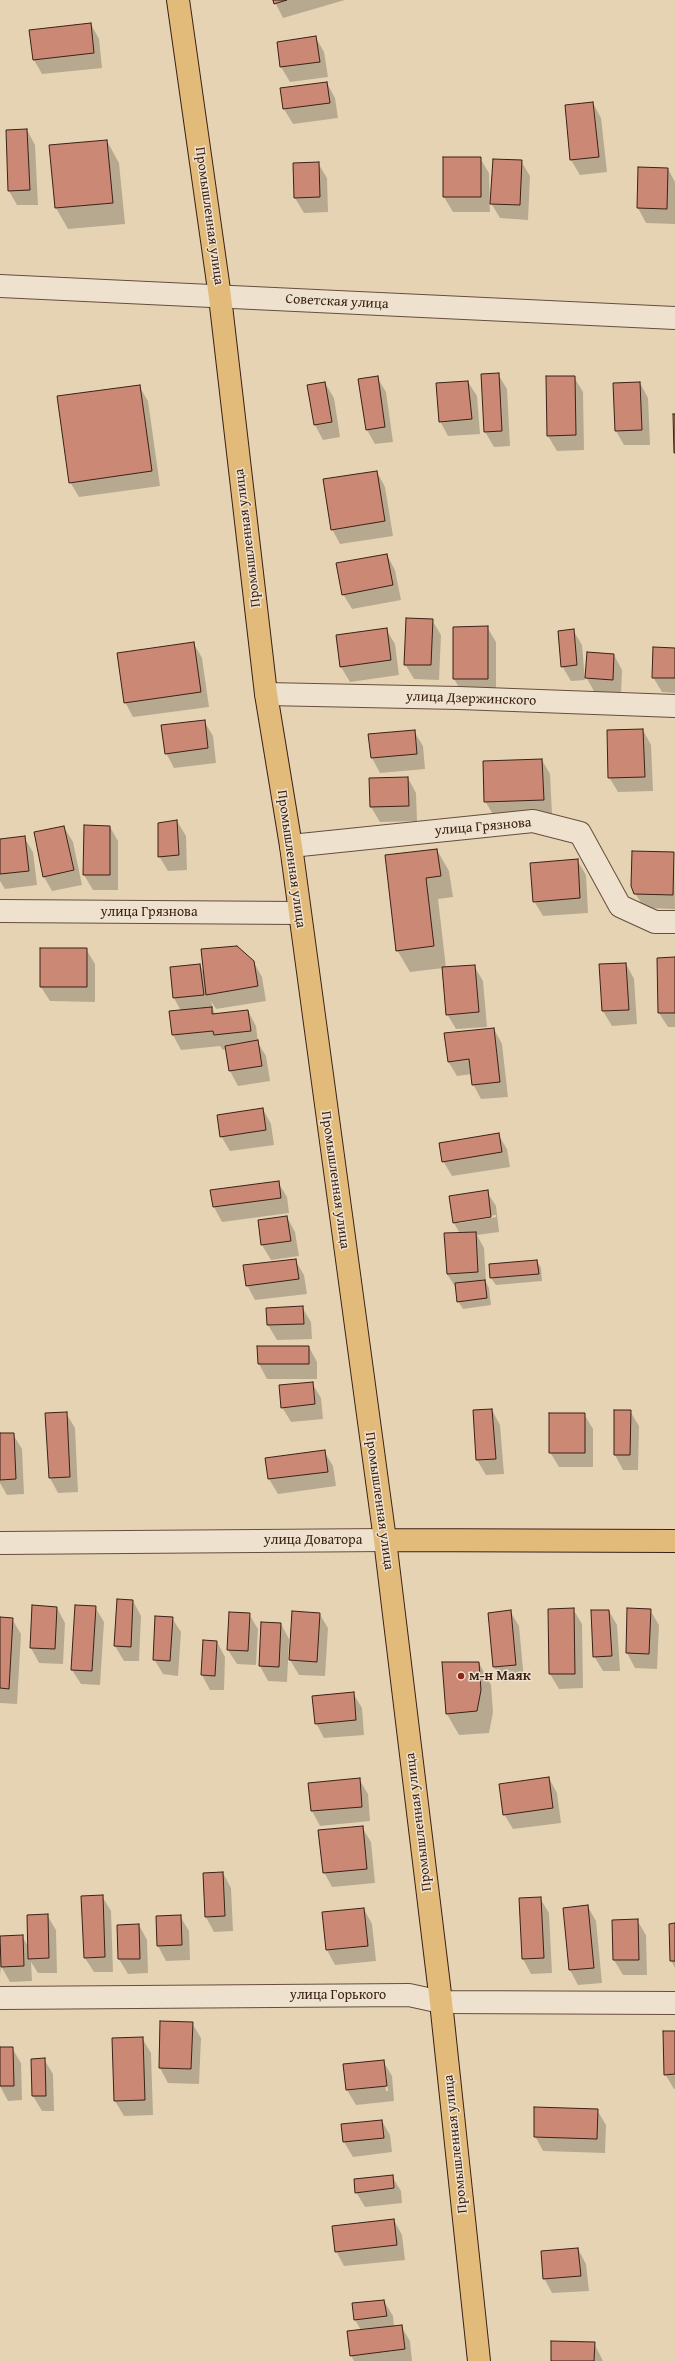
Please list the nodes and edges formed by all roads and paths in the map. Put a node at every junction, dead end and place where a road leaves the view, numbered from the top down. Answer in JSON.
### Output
{"nodes":[{"id":1,"x":178,"y":0,"type":"edge"},
{"id":2,"x":0,"y":286,"type":"edge"},
{"id":3,"x":220,"y":297,"type":"junction"},
{"id":4,"x":675,"y":318,"type":"edge"},
{"id":5,"x":266,"y":694,"type":"junction"},
{"id":6,"x":675,"y":706,"type":"edge"},
{"id":7,"x":291,"y":846,"type":"junction"},
{"id":8,"x":0,"y":911,"type":"edge"},
{"id":9,"x":298,"y":913,"type":"junction"},
{"id":10,"x":675,"y":922,"type":"edge"},
{"id":11,"x":385,"y":1540,"type":"junction"},
{"id":12,"x":675,"y":1541,"type":"edge"},
{"id":13,"x":0,"y":1543,"type":"edge"},
{"id":14,"x":0,"y":1998,"type":"edge"},
{"id":15,"x":441,"y":2002,"type":"junction"},
{"id":16,"x":675,"y":2003,"type":"edge"},
{"id":17,"x":479,"y":2361,"type":"edge"}],
"edges":[{"from":1,"to":3,"type":"main road","name":"Промышленная улица"},
{"from":2,"to":3,"type":"street","name":"Советская улица"},
{"from":3,"to":4,"type":"street","name":"Советская улица"},
{"from":3,"to":5,"type":"main road","name":"Промышленная улица"},
{"from":5,"to":6,"type":"street","name":"улица Дзержинского"},
{"from":5,"to":7,"type":"main road","name":"Промышленная улица"},
{"from":7,"to":9,"type":"main road","name":"Промышленная улица"},
{"from":7,"to":10,"type":"street","name":"улица Грязнова"},
{"from":8,"to":9,"type":"street","name":"улица Грязнова"},
{"from":9,"to":11,"type":"main road","name":"Промышленная улица"},
{"from":11,"to":12,"type":"main road","name":"улица Доватора"},
{"from":11,"to":13,"type":"street","name":"улица Доватора"},
{"from":11,"to":15,"type":"main road","name":"Промышленная улица"},
{"from":14,"to":15,"type":"street","name":"улица Горького"},
{"from":15,"to":16,"type":"street","name":"улица Горького"},
{"from":15,"to":17,"type":"main road","name":"Промышленная улица"}]}
